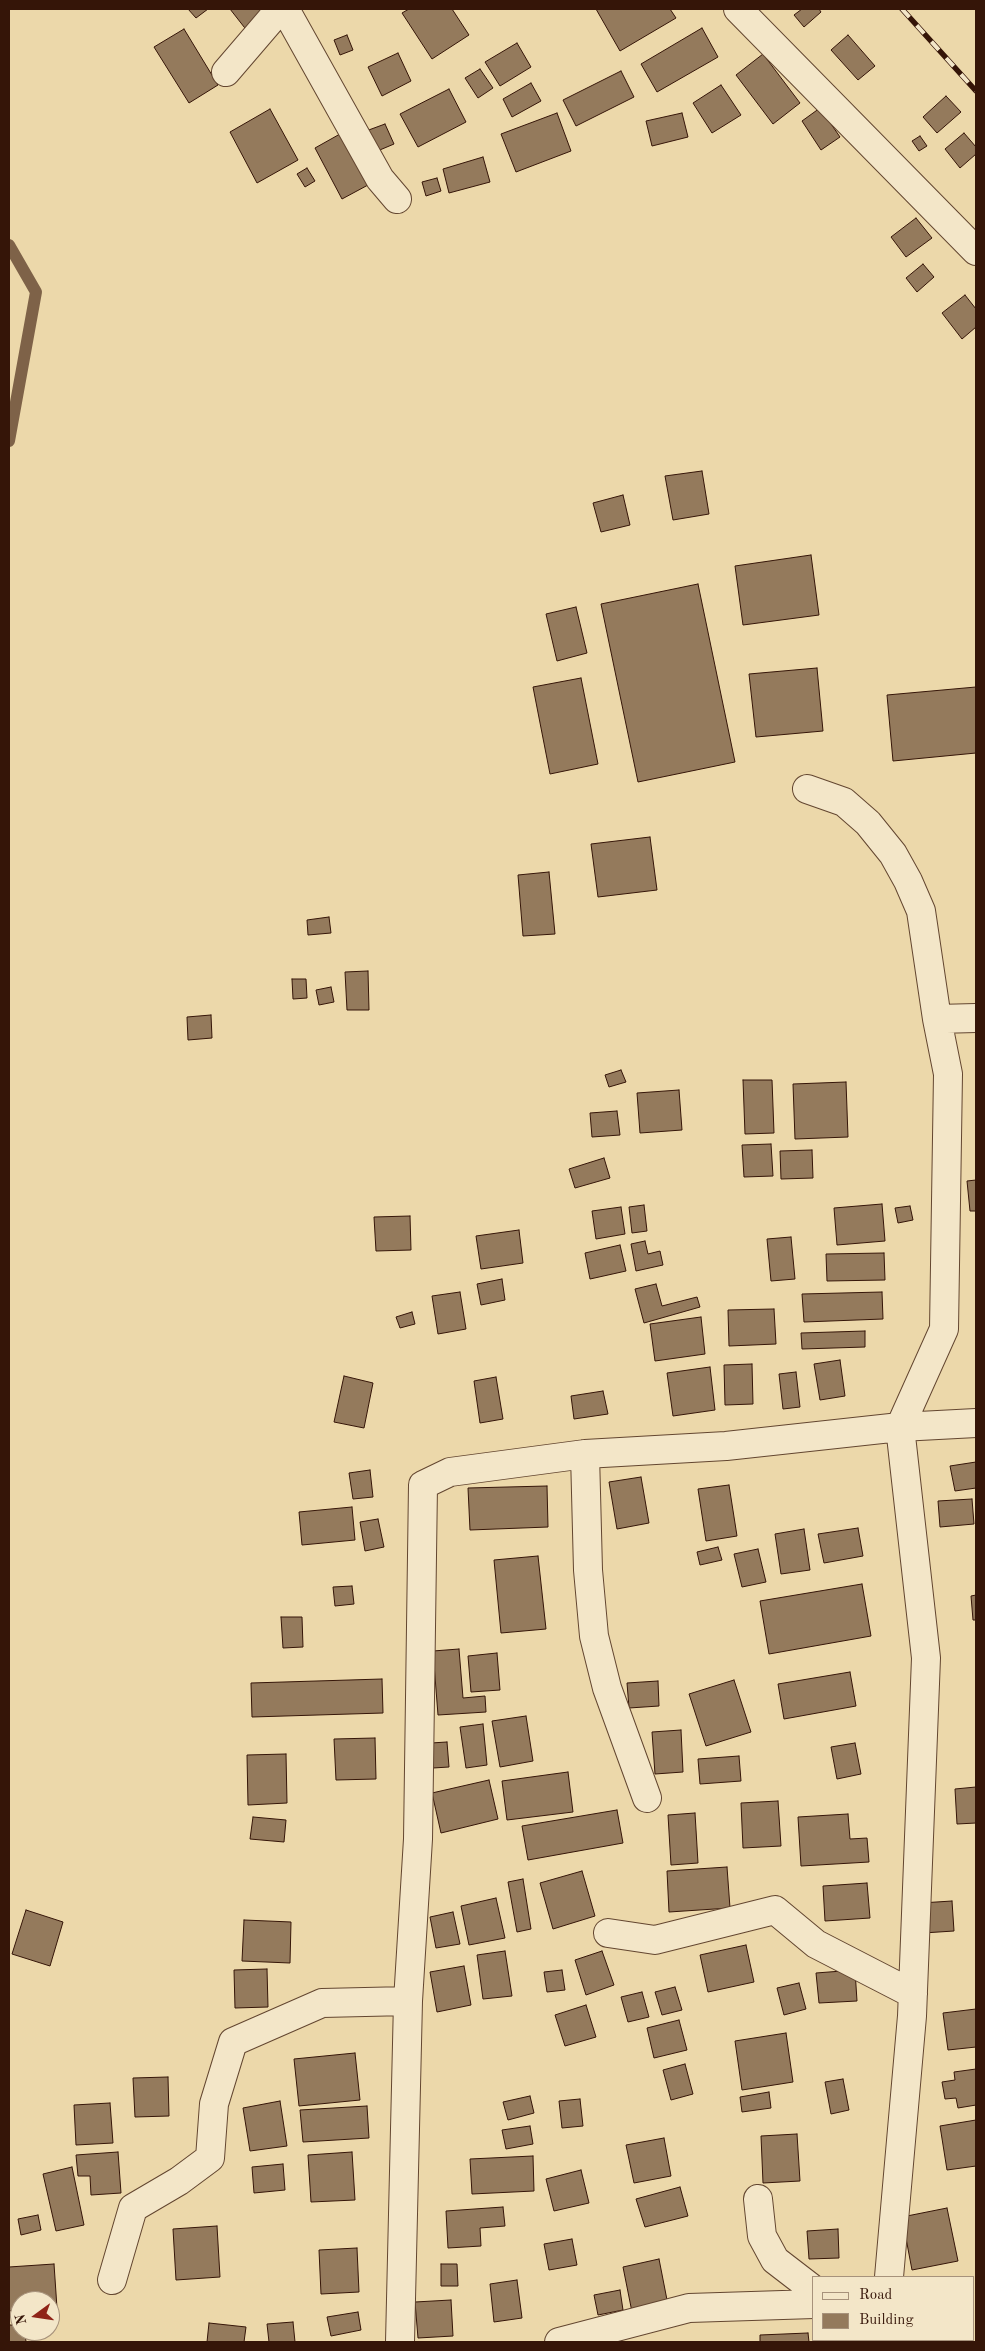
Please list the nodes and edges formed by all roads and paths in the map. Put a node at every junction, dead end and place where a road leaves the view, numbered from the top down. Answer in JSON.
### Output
{"nodes":[{"id":1,"x":280,"y":9,"type":"edge"},
{"id":2,"x":285,"y":9,"type":"edge"},
{"id":3,"x":738,"y":9,"type":"edge"},
{"id":4,"x":226,"y":72,"type":"dead end"},
{"id":5,"x":397,"y":199,"type":"dead end"},
{"id":6,"x":976,"y":251,"type":"edge"},
{"id":7,"x":807,"y":789,"type":"dead end"},
{"id":8,"x":976,"y":1018,"type":"edge"},
{"id":9,"x":937,"y":1019,"type":"junction"},
{"id":10,"x":976,"y":1423,"type":"edge"},
{"id":11,"x":900,"y":1427,"type":"junction"},
{"id":12,"x":585,"y":1454,"type":"junction"},
{"id":13,"x":646,"y":1798,"type":"dead end"},
{"id":14,"x":608,"y":1934,"type":"dead end"},
{"id":15,"x":913,"y":1994,"type":"junction"},
{"id":16,"x":408,"y":2001,"type":"junction"},
{"id":17,"x":758,"y":2199,"type":"dead end"},
{"id":18,"x":889,"y":2276,"type":"edge"},
{"id":19,"x":112,"y":2280,"type":"dead end"},
{"id":20,"x":812,"y":2288,"type":"edge"},
{"id":21,"x":812,"y":2304,"type":"edge"},
{"id":22,"x":400,"y":2342,"type":"edge"},
{"id":23,"x":559,"y":2342,"type":"edge"}],
"edges":[{"from":1,"to":4,"type":"street"},
{"from":2,"to":5,"type":"street"},
{"from":3,"to":6,"type":"street"},
{"from":7,"to":9,"type":"street"},
{"from":8,"to":9,"type":"street"},
{"from":9,"to":11,"type":"street"},
{"from":10,"to":11,"type":"street"},
{"from":11,"to":12,"type":"street"},
{"from":11,"to":15,"type":"street"},
{"from":12,"to":13,"type":"street"},
{"from":12,"to":16,"type":"street"},
{"from":14,"to":15,"type":"street"},
{"from":15,"to":18,"type":"street"},
{"from":16,"to":19,"type":"street"},
{"from":16,"to":22,"type":"street"},
{"from":17,"to":20,"type":"street"},
{"from":21,"to":23,"type":"street"}]}
